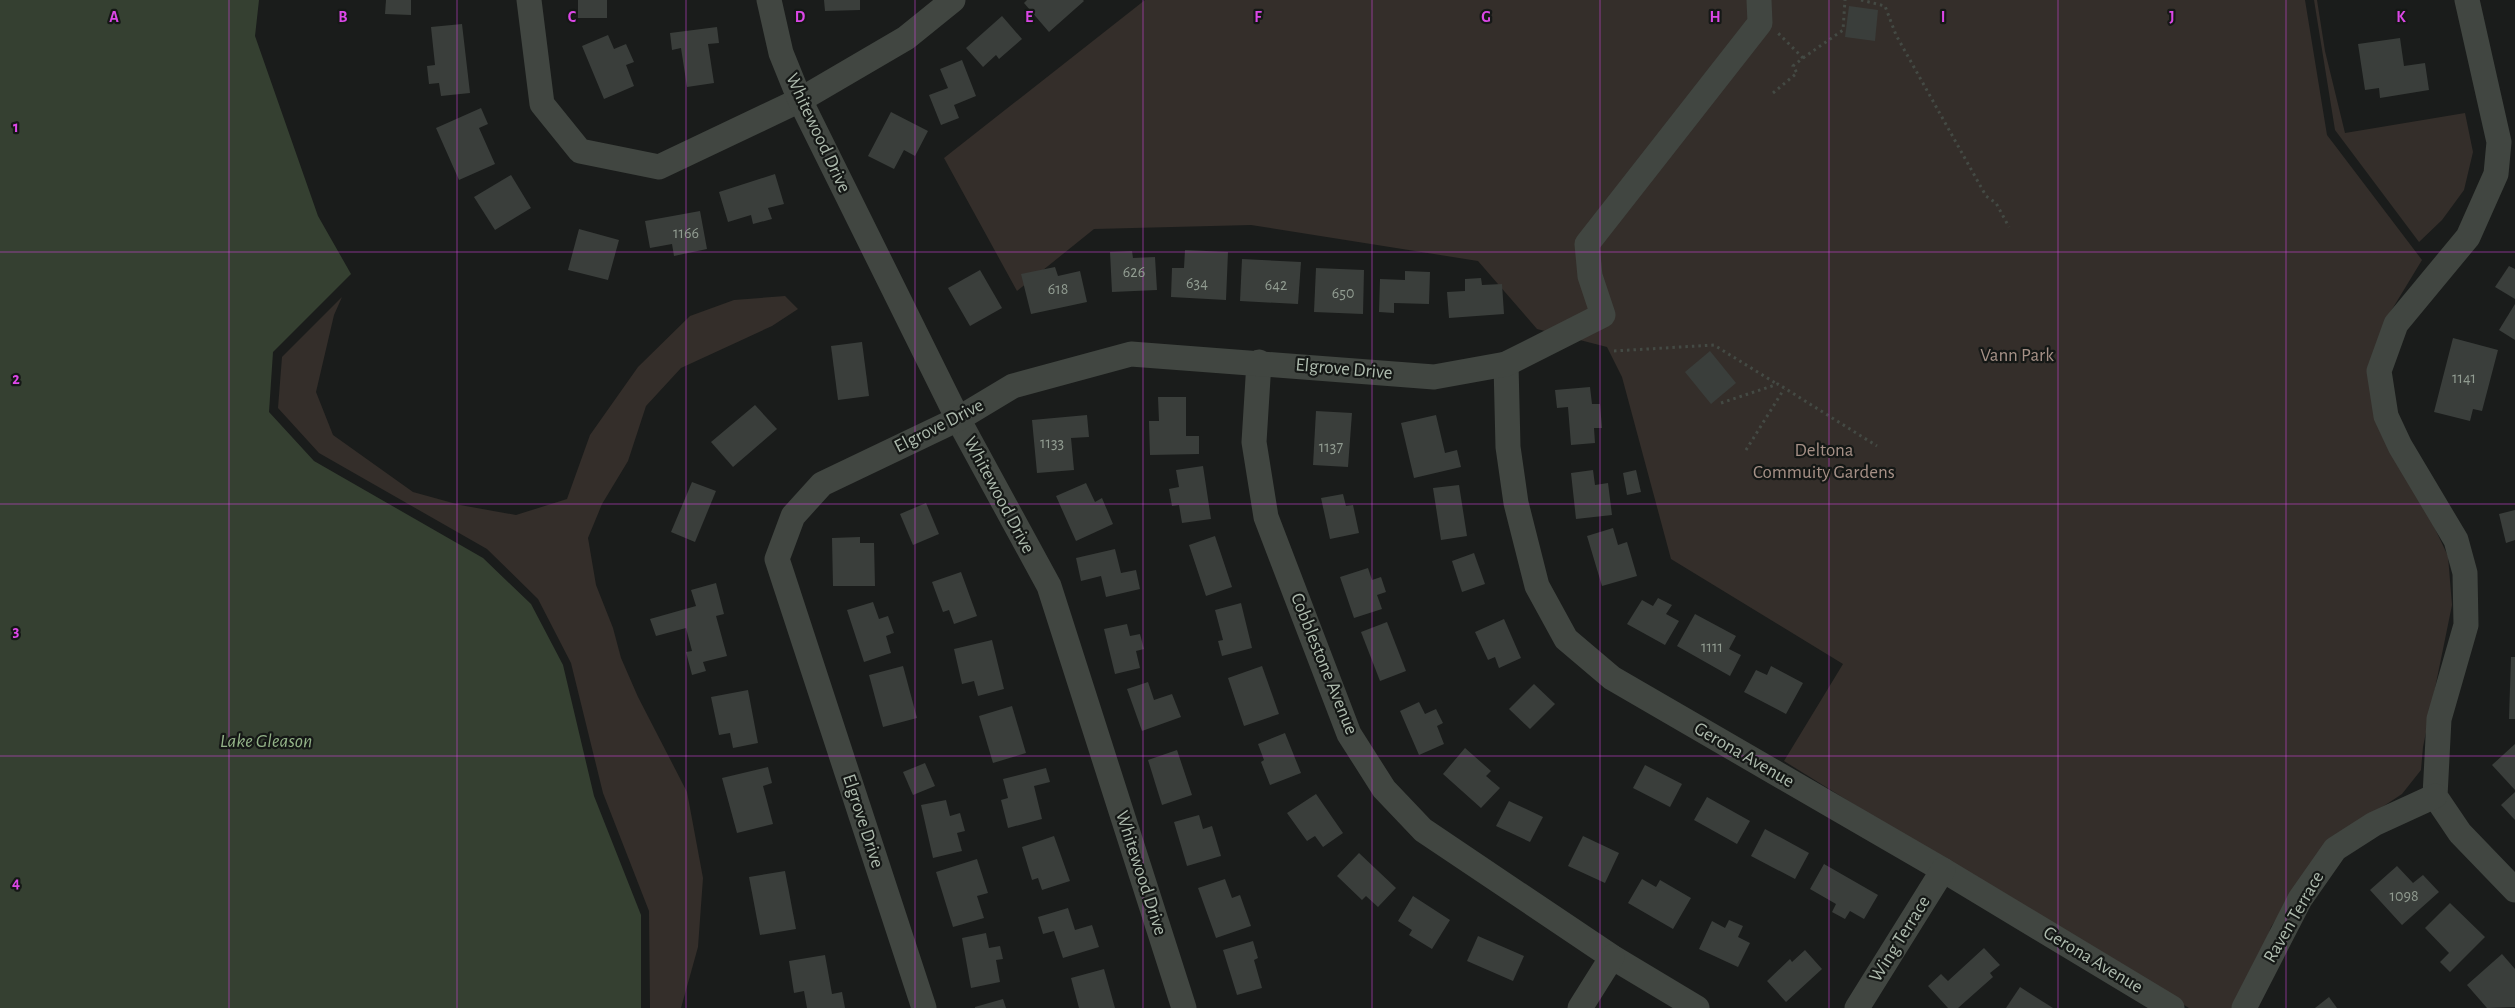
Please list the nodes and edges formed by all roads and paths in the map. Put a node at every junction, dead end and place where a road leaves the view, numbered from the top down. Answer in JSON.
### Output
{"nodes":[{"id":1,"x":529,"y":0,"type":"edge"},
{"id":2,"x":770,"y":0,"type":"edge"},
{"id":3,"x":953,"y":0,"type":"edge"},
{"id":4,"x":1759,"y":0,"type":"edge"},
{"id":5,"x":1846,"y":0,"type":"edge"},
{"id":6,"x":1861,"y":0,"type":"edge"},
{"id":7,"x":2467,"y":0,"type":"edge"},
{"id":8,"x":1778,"y":33,"type":"dead end"},
{"id":9,"x":1803,"y":58,"type":"junction"},
{"id":10,"x":1773,"y":93,"type":"dead end"},
{"id":11,"x":800,"y":100,"type":"junction"},
{"id":12,"x":2009,"y":227,"type":"dead end"},
{"id":13,"x":1614,"y":352,"type":"dead end"},
{"id":14,"x":1259,"y":362,"type":"junction"},
{"id":15,"x":1506,"y":364,"type":"junction"},
{"id":16,"x":1778,"y":384,"type":"junction"},
{"id":17,"x":1784,"y":389,"type":"junction"},
{"id":18,"x":1721,"y":403,"type":"dead end"},
{"id":19,"x":958,"y":419,"type":"junction"},
{"id":20,"x":1877,"y":446,"type":"dead end"},
{"id":21,"x":1746,"y":450,"type":"dead end"},
{"id":22,"x":2435,"y":796,"type":"junction"},
{"id":23,"x":1943,"y":870,"type":"junction"},
{"id":24,"x":2515,"y":890,"type":"edge"},
{"id":25,"x":1612,"y":957,"type":"junction"},
{"id":26,"x":924,"y":1008,"type":"edge"},
{"id":27,"x":1184,"y":1008,"type":"edge"},
{"id":28,"x":1580,"y":1008,"type":"edge"},
{"id":29,"x":1697,"y":1008,"type":"edge"},
{"id":30,"x":1857,"y":1008,"type":"edge"},
{"id":31,"x":2172,"y":1008,"type":"edge"},
{"id":32,"x":2244,"y":1008,"type":"edge"}],
"edges":[{"from":1,"to":11,"type":"street"},
{"from":2,"to":11,"type":"street","name":"Whitewood Drive"},
{"from":3,"to":11,"type":"street"},
{"from":4,"to":15,"type":"street","name":"Elgrove Drive"},
{"from":5,"to":9,"type":"path"},
{"from":6,"to":12,"type":"path"},
{"from":7,"to":22,"type":"street"},
{"from":8,"to":9,"type":"path"},
{"from":9,"to":10,"type":"path"},
{"from":11,"to":19,"type":"street","name":"Whitewood Drive"},
{"from":13,"to":16,"type":"path"},
{"from":14,"to":15,"type":"street","name":"Elgrove Drive"},
{"from":14,"to":19,"type":"street","name":"Elgrove Drive"},
{"from":14,"to":25,"type":"street","name":"Cobblestone Avenue"},
{"from":15,"to":23,"type":"street","name":"Gerona Avenue"},
{"from":16,"to":17,"type":"path"},
{"from":16,"to":18,"type":"path"},
{"from":17,"to":20,"type":"path"},
{"from":17,"to":21,"type":"path"},
{"from":19,"to":26,"type":"street","name":"Elgrove Drive"},
{"from":19,"to":27,"type":"street","name":"Whitewood Drive"},
{"from":22,"to":24,"type":"street"},
{"from":22,"to":32,"type":"street","name":"Raven Terrace"},
{"from":23,"to":30,"type":"street","name":"Wing Terrace"},
{"from":23,"to":31,"type":"street","name":"Gerona Avenue"},
{"from":25,"to":28,"type":"street"},
{"from":25,"to":29,"type":"street","name":"Cobblestone Avenue"}]}
